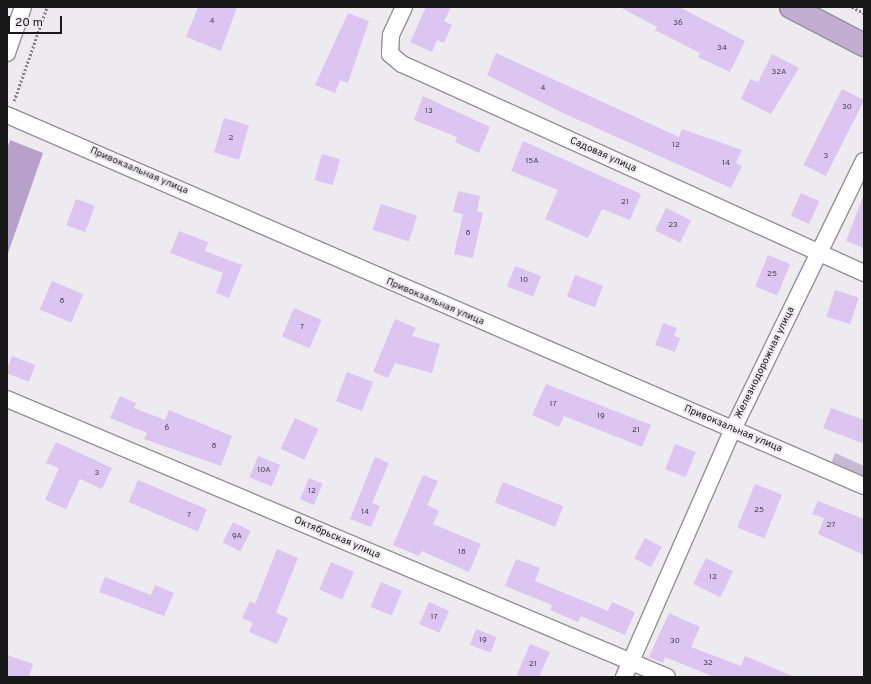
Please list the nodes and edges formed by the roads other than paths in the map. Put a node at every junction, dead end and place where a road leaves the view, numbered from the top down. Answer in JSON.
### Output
{"nodes":[{"id":1,"x":23,"y":7,"type":"edge"},
{"id":2,"x":404,"y":7,"type":"edge"},
{"id":3,"x":791,"y":7,"type":"edge"},
{"id":4,"x":864,"y":45,"type":"edge"},
{"id":5,"x":7,"y":53,"type":"edge"},
{"id":6,"x":8,"y":115,"type":"edge"},
{"id":7,"x":864,"y":161,"type":"edge"},
{"id":8,"x":820,"y":252,"type":"junction"},
{"id":9,"x":864,"y":273,"type":"edge"},
{"id":10,"x":7,"y":399,"type":"edge"},
{"id":11,"x":733,"y":429,"type":"junction"},
{"id":12,"x":864,"y":486,"type":"edge"},
{"id":13,"x":631,"y":661,"type":"junction"},
{"id":14,"x":624,"y":677,"type":"edge"},
{"id":15,"x":667,"y":677,"type":"edge"}],
"edges":[{"from":1,"to":5,"type":"street"},
{"from":2,"to":8,"type":"street","name":"Садовая улица"},
{"from":3,"to":4,"type":"main road"},
{"from":6,"to":11,"type":"street","name":"Привокзальная улица"},
{"from":7,"to":8,"type":"street","name":"Железнодорожная улица"},
{"from":8,"to":9,"type":"street","name":"Садовая улица"},
{"from":8,"to":11,"type":"street","name":"Железнодорожная улица"},
{"from":10,"to":13,"type":"street","name":"Октябрьская улица"},
{"from":11,"to":12,"type":"street","name":"Привокзальная улица"},
{"from":11,"to":13,"type":"street","name":"Железнодорожная улица"},
{"from":13,"to":14,"type":"street","name":"Железнодорожная улица"},
{"from":13,"to":15,"type":"street","name":"Октябрьская улица"}]}
